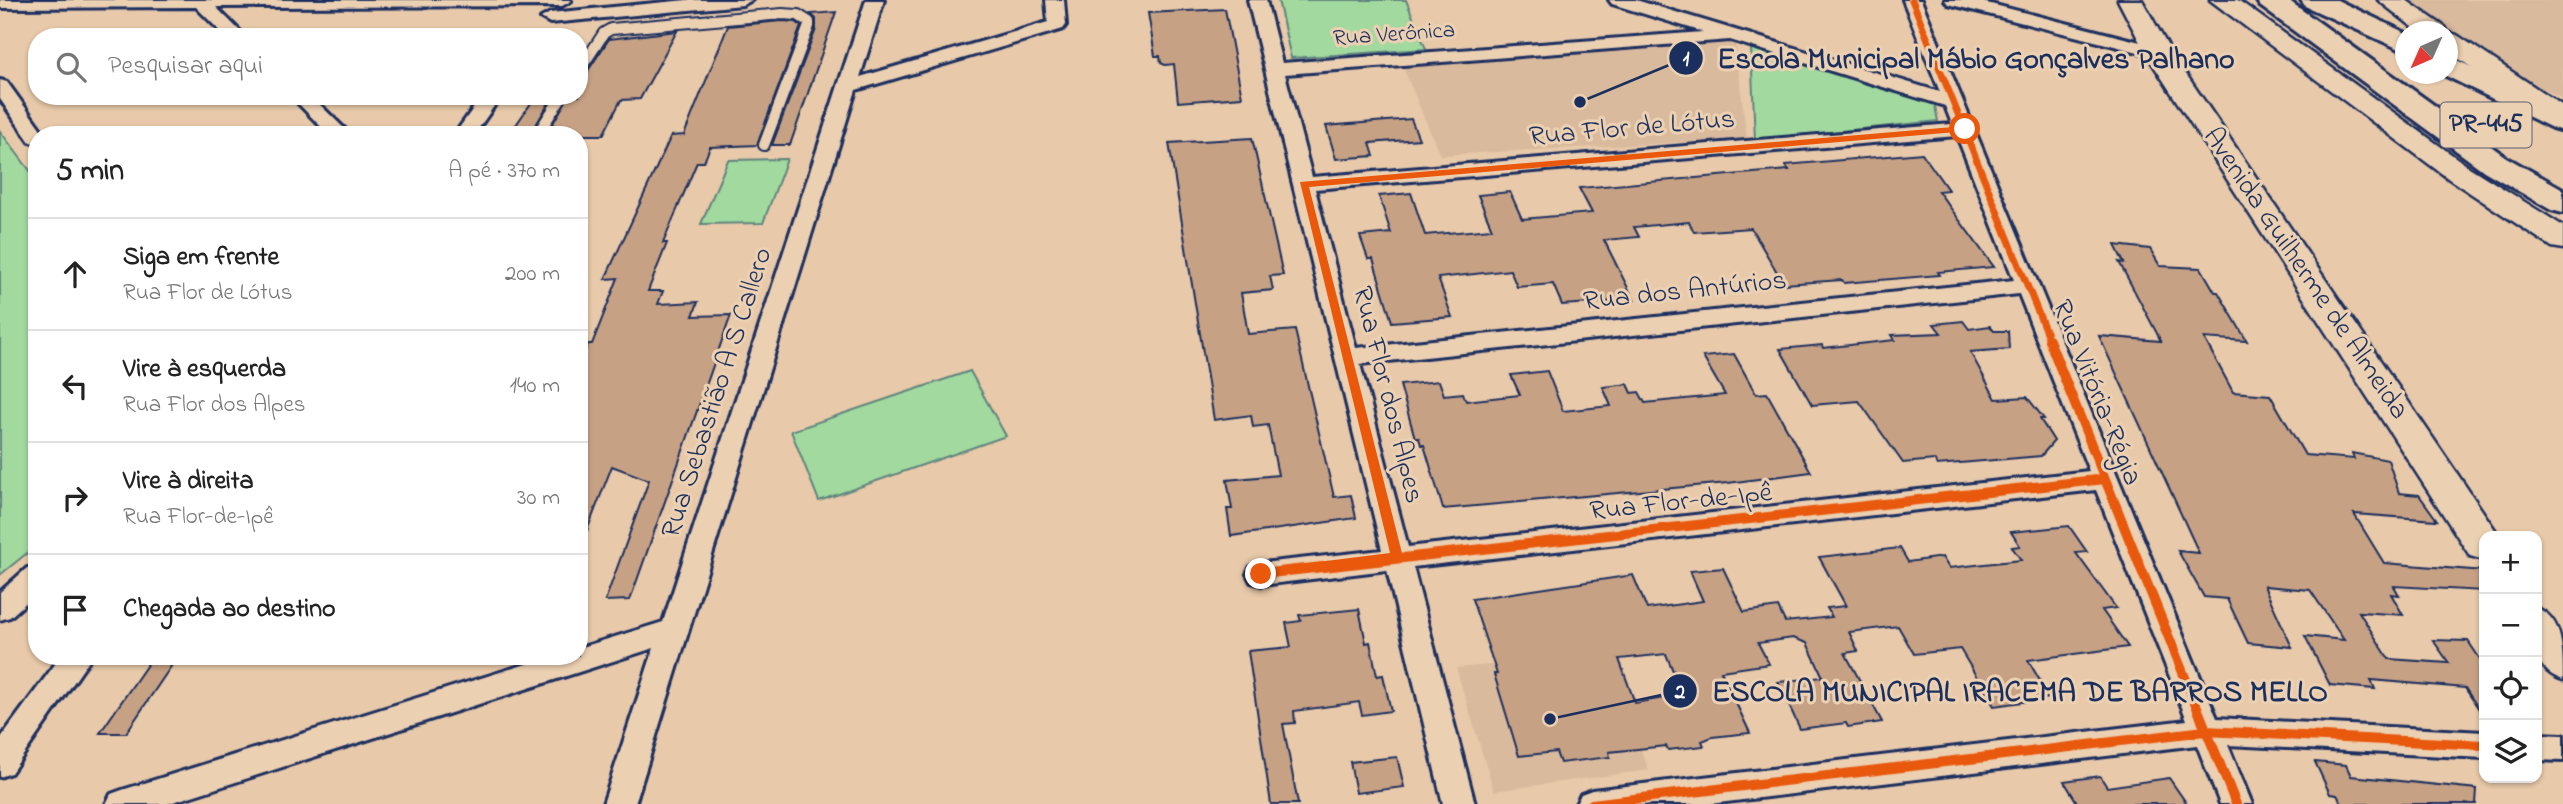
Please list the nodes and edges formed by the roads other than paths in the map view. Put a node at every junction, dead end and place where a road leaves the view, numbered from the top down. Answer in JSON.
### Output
{"nodes":[{"id":1,"x":563,"y":0,"type":"edge"},
{"id":2,"x":743,"y":0,"type":"edge"},
{"id":3,"x":875,"y":0,"type":"edge"},
{"id":4,"x":1055,"y":0,"type":"edge"},
{"id":5,"x":1257,"y":0,"type":"edge"},
{"id":6,"x":1618,"y":0,"type":"edge"},
{"id":7,"x":1912,"y":0,"type":"edge"},
{"id":8,"x":1954,"y":0,"type":"edge"},
{"id":9,"x":2130,"y":0,"type":"edge"},
{"id":10,"x":2222,"y":0,"type":"edge"},
{"id":11,"x":2270,"y":0,"type":"edge"},
{"id":12,"x":2302,"y":0,"type":"edge"},
{"id":13,"x":2315,"y":0,"type":"edge"},
{"id":14,"x":2389,"y":0,"type":"edge"},
{"id":15,"x":200,"y":2,"type":"junction"},
{"id":16,"x":0,"y":3,"type":"edge"},
{"id":17,"x":550,"y":18,"type":"junction"},
{"id":18,"x":2419,"y":21,"type":"edge"},
{"id":19,"x":227,"y":28,"type":"edge"},
{"id":20,"x":543,"y":28,"type":"edge"},
{"id":21,"x":1728,"y":34,"type":"junction"},
{"id":22,"x":2395,"y":39,"type":"edge"},
{"id":23,"x":2458,"y":47,"type":"edge"},
{"id":24,"x":2158,"y":52,"type":"junction"},
{"id":25,"x":588,"y":57,"type":"edge"},
{"id":26,"x":2395,"y":63,"type":"edge"},
{"id":27,"x":1275,"y":68,"type":"junction"},
{"id":28,"x":2458,"y":70,"type":"edge"},
{"id":29,"x":2425,"y":84,"type":"edge"},
{"id":30,"x":0,"y":86,"type":"edge"},
{"id":31,"x":848,"y":86,"type":"junction"},
{"id":32,"x":1953,"y":102,"type":"junction"},
{"id":33,"x":309,"y":105,"type":"edge"},
{"id":34,"x":486,"y":105,"type":"edge"},
{"id":35,"x":556,"y":105,"type":"edge"},
{"id":36,"x":2563,"y":120,"type":"edge"},
{"id":37,"x":28,"y":126,"type":"edge"},
{"id":38,"x":332,"y":126,"type":"edge"},
{"id":39,"x":470,"y":126,"type":"edge"},
{"id":40,"x":543,"y":126,"type":"edge"},
{"id":41,"x":1965,"y":129,"type":"junction"},
{"id":42,"x":764,"y":145,"type":"dead end"},
{"id":43,"x":2495,"y":164,"type":"junction"},
{"id":44,"x":2563,"y":176,"type":"edge"},
{"id":45,"x":1303,"y":184,"type":"junction"},
{"id":46,"x":2563,"y":203,"type":"edge"},
{"id":47,"x":2563,"y":211,"type":"edge"},
{"id":48,"x":2563,"y":240,"type":"edge"},
{"id":49,"x":2029,"y":286,"type":"junction"},
{"id":50,"x":1347,"y":357,"type":"junction"},
{"id":51,"x":2105,"y":479,"type":"junction"},
{"id":52,"x":2479,"y":537,"type":"edge"},
{"id":53,"x":1397,"y":557,"type":"junction"},
{"id":54,"x":1261,"y":574,"type":"dead end"},
{"id":55,"x":28,"y":584,"type":"edge"},
{"id":56,"x":0,"y":609,"type":"edge"},
{"id":57,"x":674,"y":631,"type":"junction"},
{"id":58,"x":2542,"y":632,"type":"edge"},
{"id":59,"x":588,"y":658,"type":"edge"},
{"id":60,"x":2563,"y":663,"type":"edge"},
{"id":61,"x":71,"y":665,"type":"edge"},
{"id":62,"x":566,"y":665,"type":"edge"},
{"id":63,"x":2205,"y":732,"type":"junction"},
{"id":64,"x":2479,"y":745,"type":"edge"},
{"id":65,"x":2542,"y":747,"type":"edge"},
{"id":66,"x":2563,"y":748,"type":"edge"},
{"id":67,"x":0,"y":763,"type":"edge"},
{"id":68,"x":122,"y":804,"type":"edge"},
{"id":69,"x":619,"y":804,"type":"edge"},
{"id":70,"x":1459,"y":804,"type":"edge"},
{"id":71,"x":1592,"y":804,"type":"edge"},
{"id":72,"x":2235,"y":804,"type":"edge"}],
"edges":[{"from":1,"to":15,"type":"street"},
{"from":1,"to":17,"type":"street"},
{"from":2,"to":17,"type":"street"},
{"from":3,"to":31,"type":"street","name":"Rua Sebastião A S Callero"},
{"from":4,"to":31,"type":"street"},
{"from":5,"to":27,"type":"street","name":"Rua Flor dos Alpes"},
{"from":6,"to":21,"type":"street"},
{"from":7,"to":32,"type":"street","name":"Rua Vitória-Régia"},
{"from":8,"to":24,"type":"street"},
{"from":9,"to":24,"type":"street","name":"Avenida Guilherme de Almeida"},
{"from":10,"to":48,"type":"street"},
{"from":11,"to":43,"type":"highway","number":"PR-445"},
{"from":12,"to":26,"type":"highway"},
{"from":13,"to":22,"type":"highway"},
{"from":14,"to":18,"type":"street"},
{"from":15,"to":16,"type":"street"},
{"from":15,"to":19,"type":"street"},
{"from":17,"to":20,"type":"street"},
{"from":21,"to":27,"type":"street","name":"Rua Verônica"},
{"from":21,"to":32,"type":"street"},
{"from":23,"to":36,"type":"street"},
{"from":24,"to":52,"type":"street","name":"Avenida Guilherme de Almeida"},
{"from":25,"to":42,"type":"lane"},
{"from":27,"to":45,"type":"street","name":"Rua Flor dos Alpes"},
{"from":28,"to":36,"type":"highway"},
{"from":29,"to":44,"type":"highway","number":"PR-445"},
{"from":30,"to":37,"type":"street"},
{"from":31,"to":57,"type":"street","name":"Rua Sebastião A S Callero"},
{"from":32,"to":41,"type":"street","name":"Rua Vitória-Régia"},
{"from":33,"to":38,"type":"street"},
{"from":34,"to":39,"type":"street"},
{"from":35,"to":40,"type":"lane"},
{"from":41,"to":45,"type":"street","name":"Rua Flor de Lótus"},
{"from":41,"to":49,"type":"street","name":"Rua Vitória-Régia"},
{"from":43,"to":46,"type":"highway","number":"PR-445"},
{"from":43,"to":47,"type":"highway"},
{"from":45,"to":50,"type":"street","name":"Rua Flor dos Alpes"},
{"from":49,"to":50,"type":"street","name":"Rua dos Antúrios"},
{"from":49,"to":51,"type":"street","name":"Rua Vitória-Régia"},
{"from":50,"to":53,"type":"street","name":"Rua Flor dos Alpes"},
{"from":51,"to":53,"type":"street","name":"Rua Flor-de-Ipê"},
{"from":51,"to":63,"type":"street","name":"Rua Vitória-Régia"},
{"from":53,"to":54,"type":"street","name":"Rua Flor-de-Ipê"},
{"from":53,"to":70,"type":"street","name":"Rua Flor dos Alpes"},
{"from":55,"to":56,"type":"street"},
{"from":57,"to":59,"type":"street"},
{"from":57,"to":69,"type":"street","name":"Rua Sebastião A S Callero"},
{"from":58,"to":60,"type":"street"},
{"from":61,"to":67,"type":"street"},
{"from":62,"to":68,"type":"street"},
{"from":63,"to":64,"type":"street"},
{"from":63,"to":71,"type":"street"},
{"from":63,"to":72,"type":"street","name":"Rua Vitória-Régia"},
{"from":65,"to":66,"type":"street"}]}
